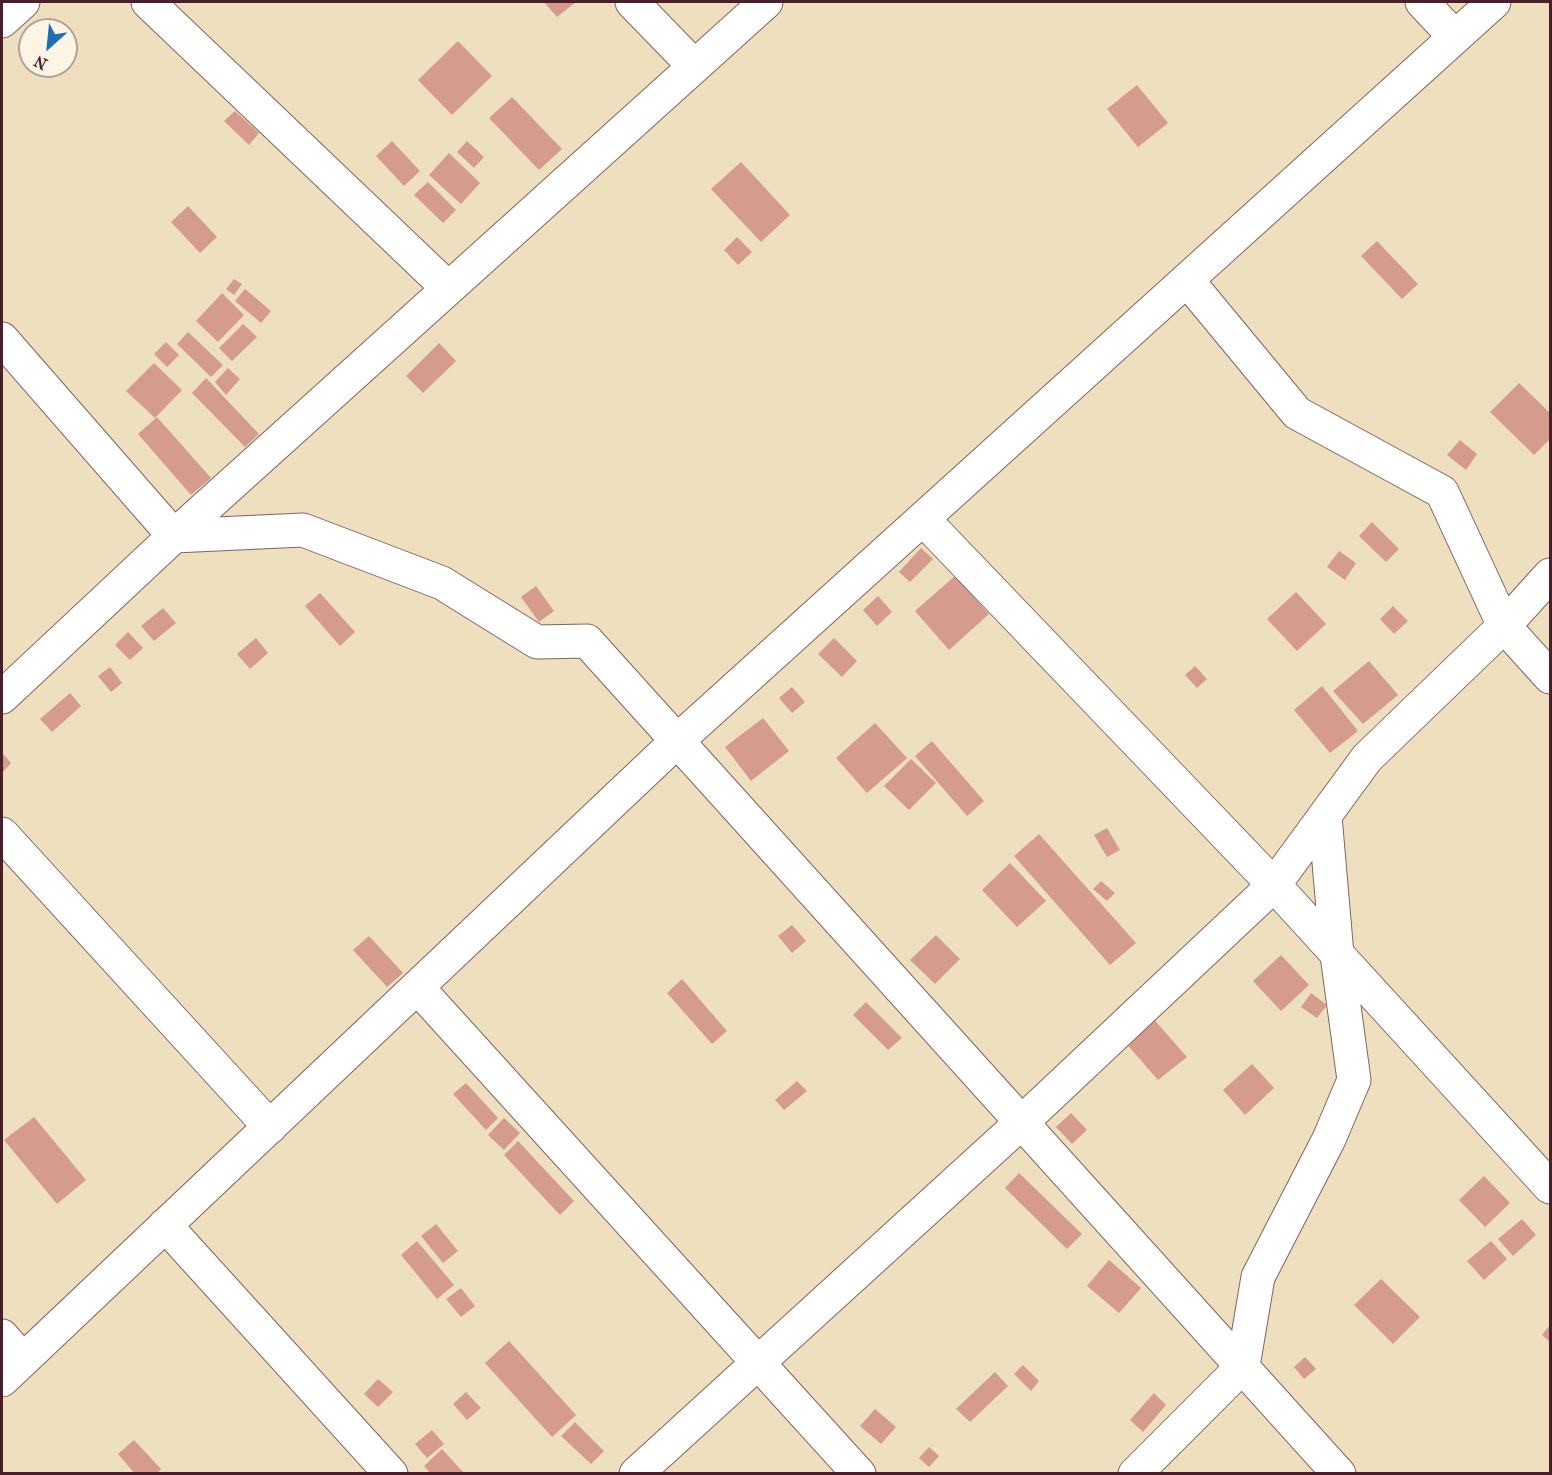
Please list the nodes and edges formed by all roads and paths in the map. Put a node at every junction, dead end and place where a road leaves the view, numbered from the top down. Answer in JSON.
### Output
{"nodes":[{"id":1,"x":22,"y":2,"type":"edge"},
{"id":2,"x":148,"y":2,"type":"edge"},
{"id":3,"x":632,"y":2,"type":"edge"},
{"id":4,"x":766,"y":2,"type":"edge"},
{"id":5,"x":1422,"y":2,"type":"edge"},
{"id":6,"x":1494,"y":2,"type":"edge"},
{"id":7,"x":2,"y":21,"type":"edge"},
{"id":8,"x":1455,"y":37,"type":"junction"},
{"id":9,"x":694,"y":66,"type":"junction"},
{"id":10,"x":1187,"y":280,"type":"junction"},
{"id":11,"x":448,"y":288,"type":"junction"},
{"id":12,"x":2,"y":339,"type":"edge"},
{"id":13,"x":923,"y":519,"type":"junction"},
{"id":14,"x":174,"y":536,"type":"junction"},
{"id":15,"x":1551,"y":575,"type":"edge"},
{"id":16,"x":1504,"y":626,"type":"junction"},
{"id":17,"x":1551,"y":677,"type":"edge"},
{"id":18,"x":2,"y":697,"type":"edge"},
{"id":19,"x":677,"y":741,"type":"junction"},
{"id":20,"x":1325,"y":816,"type":"junction"},
{"id":21,"x":2,"y":834,"type":"edge"},
{"id":22,"x":1274,"y":885,"type":"junction"},
{"id":23,"x":1337,"y":955,"type":"junction"},
{"id":24,"x":417,"y":987,"type":"junction"},
{"id":25,"x":1022,"y":1122,"type":"junction"},
{"id":26,"x":270,"y":1127,"type":"junction"},
{"id":27,"x":1551,"y":1188,"type":"edge"},
{"id":28,"x":165,"y":1225,"type":"junction"},
{"id":29,"x":9,"y":1359,"type":"edge"},
{"id":30,"x":758,"y":1362,"type":"junction"},
{"id":31,"x":1243,"y":1366,"type":"junction"},
{"id":32,"x":391,"y":1473,"type":"edge"},
{"id":33,"x":636,"y":1473,"type":"edge"},
{"id":34,"x":859,"y":1473,"type":"edge"},
{"id":35,"x":1135,"y":1473,"type":"edge"},
{"id":36,"x":1339,"y":1473,"type":"edge"}],
"edges":[{"from":1,"to":7,"type":"street"},
{"from":2,"to":11,"type":"street"},
{"from":3,"to":9,"type":"street"},
{"from":4,"to":9,"type":"street"},
{"from":5,"to":8,"type":"street"},
{"from":6,"to":8,"type":"street"},
{"from":8,"to":10,"type":"street"},
{"from":9,"to":11,"type":"street"},
{"from":10,"to":13,"type":"street"},
{"from":10,"to":16,"type":"street"},
{"from":11,"to":14,"type":"street"},
{"from":12,"to":14,"type":"street"},
{"from":13,"to":19,"type":"street"},
{"from":13,"to":22,"type":"street"},
{"from":14,"to":18,"type":"street"},
{"from":14,"to":19,"type":"street"},
{"from":15,"to":16,"type":"street"},
{"from":16,"to":17,"type":"street"},
{"from":16,"to":20,"type":"street"},
{"from":19,"to":24,"type":"street"},
{"from":19,"to":25,"type":"street"},
{"from":20,"to":22,"type":"street"},
{"from":20,"to":23,"type":"street"},
{"from":21,"to":26,"type":"street"},
{"from":22,"to":23,"type":"street"},
{"from":22,"to":25,"type":"street"},
{"from":23,"to":27,"type":"street"},
{"from":23,"to":31,"type":"street"},
{"from":24,"to":26,"type":"street"},
{"from":24,"to":30,"type":"street"},
{"from":25,"to":30,"type":"street"},
{"from":25,"to":31,"type":"street"},
{"from":26,"to":28,"type":"street"},
{"from":28,"to":29,"type":"street"},
{"from":28,"to":32,"type":"street"},
{"from":30,"to":33,"type":"street"},
{"from":30,"to":34,"type":"street"},
{"from":31,"to":35,"type":"street"},
{"from":31,"to":36,"type":"street"}]}
